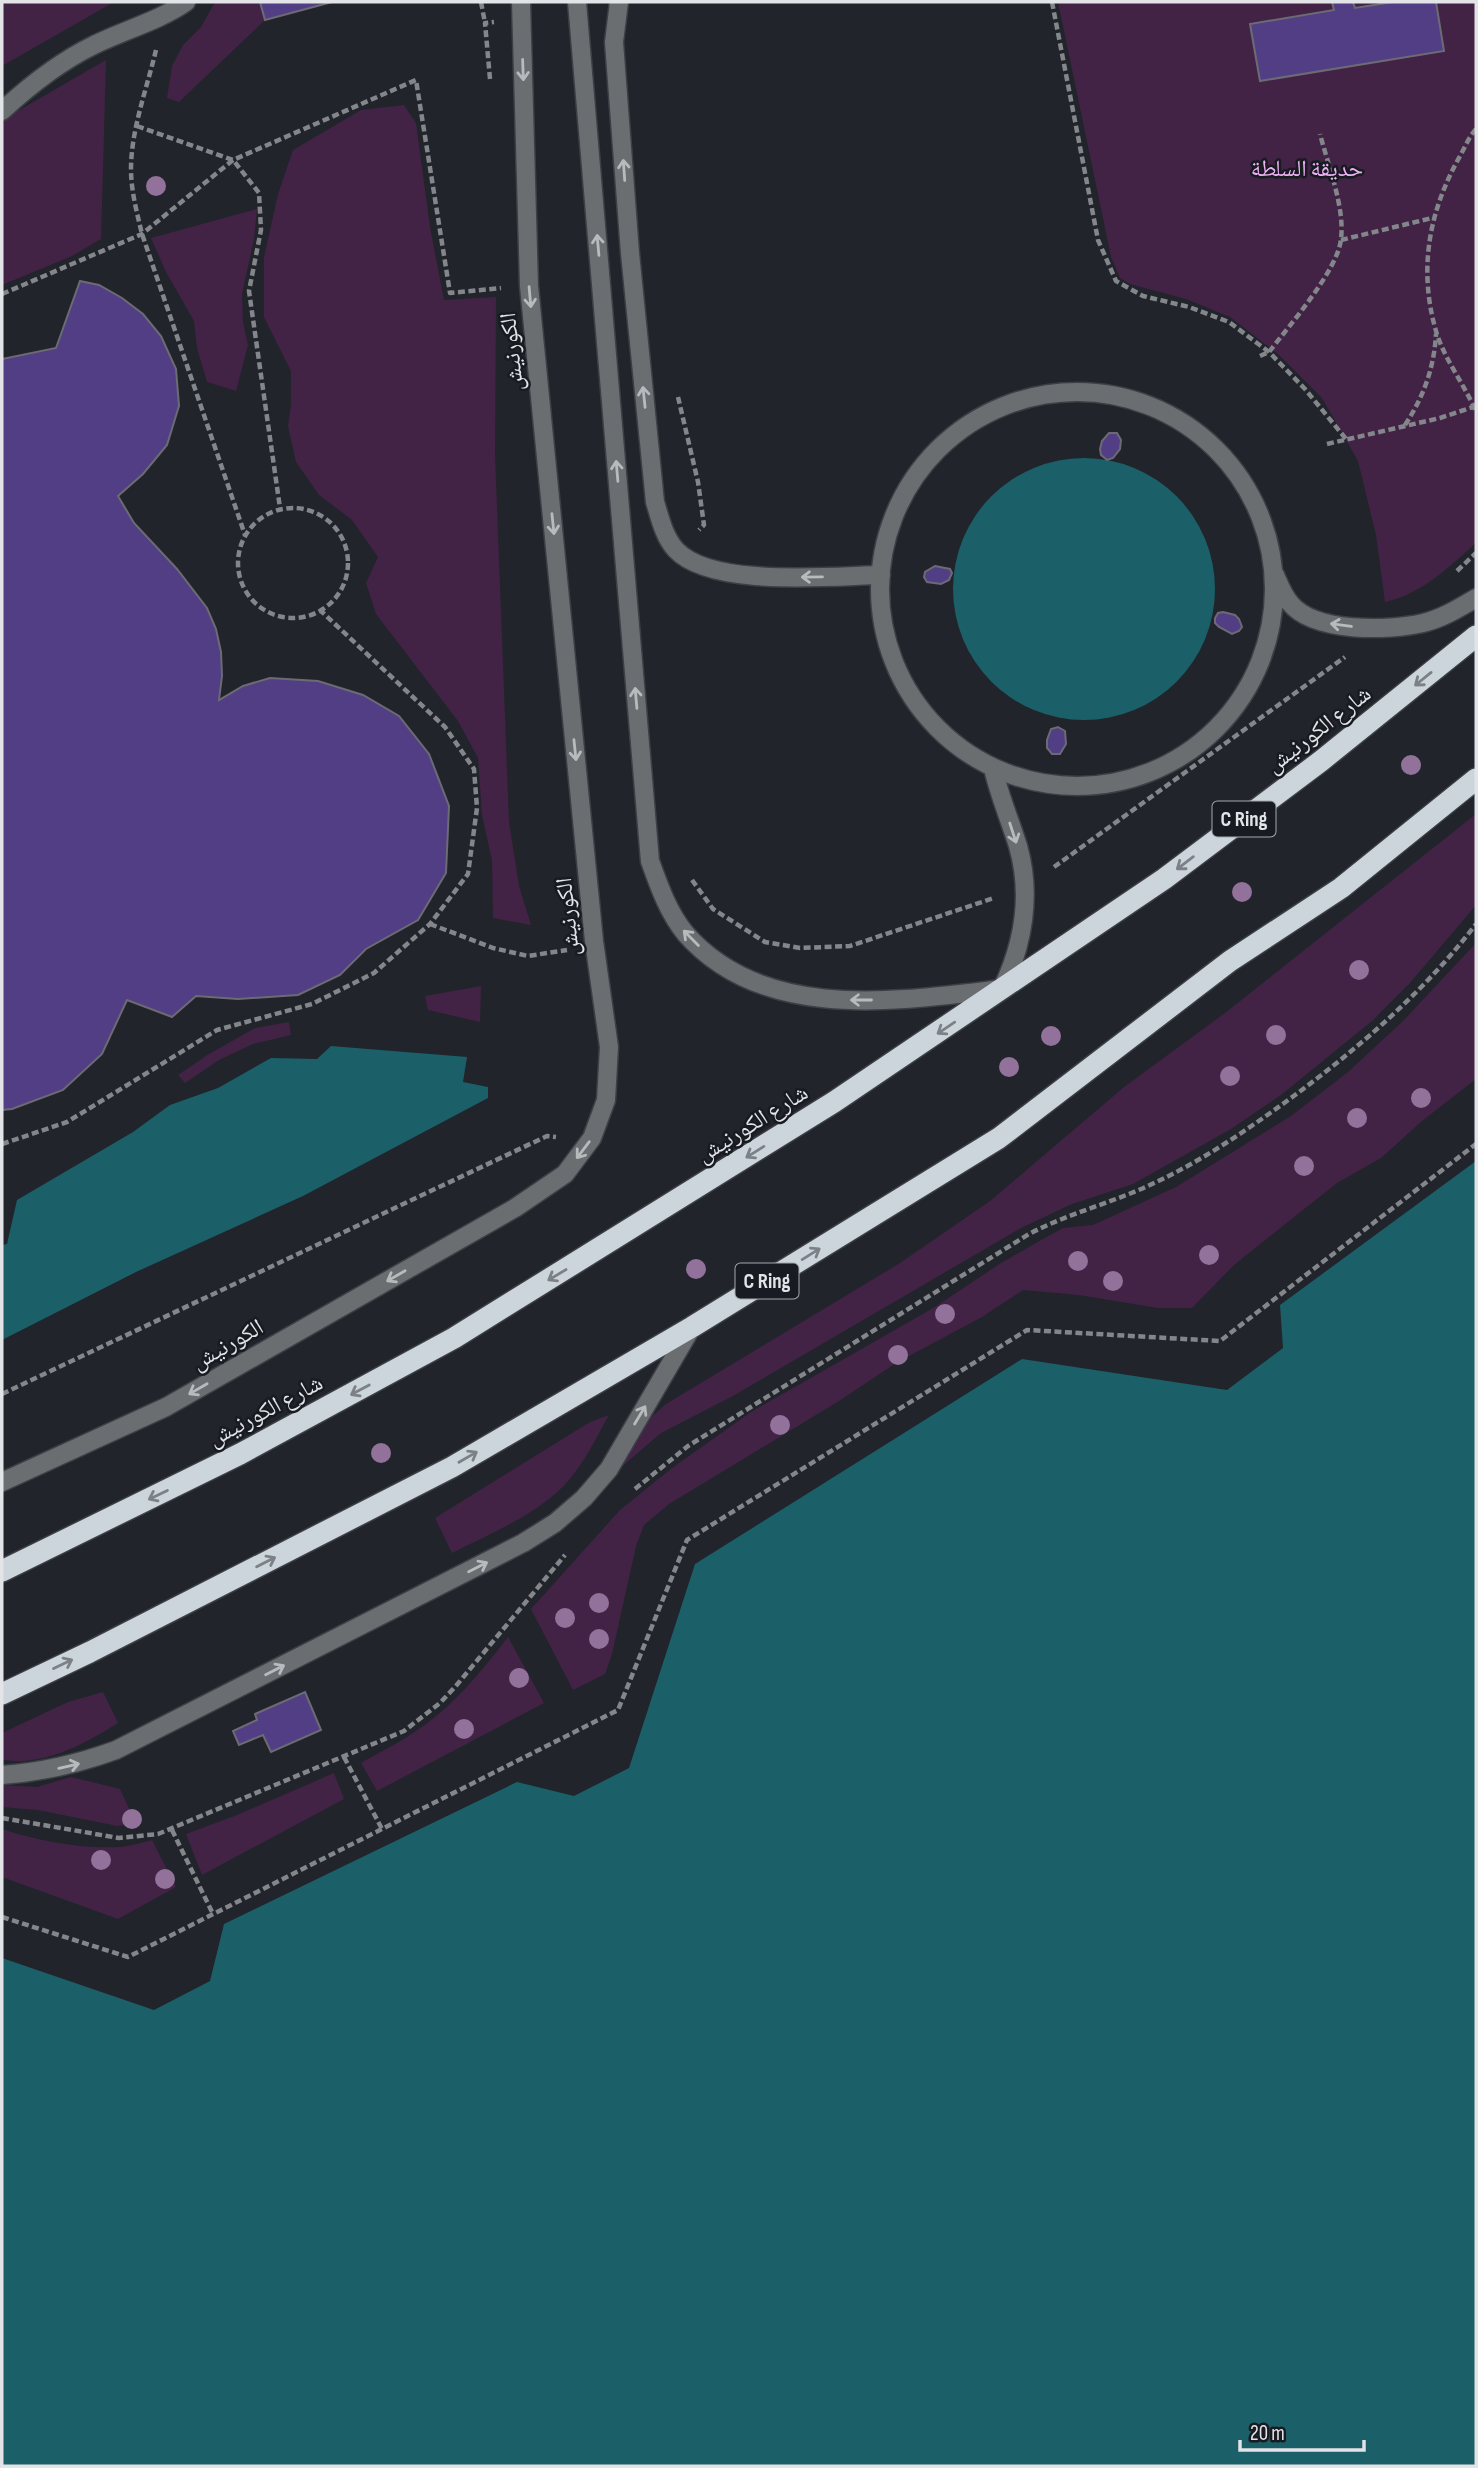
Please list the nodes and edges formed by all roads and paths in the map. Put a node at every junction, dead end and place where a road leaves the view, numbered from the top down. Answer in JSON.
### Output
{"nodes":[{"id":1,"x":186,"y":2,"type":"edge"},
{"id":2,"x":481,"y":2,"type":"edge"},
{"id":3,"x":577,"y":2,"type":"edge"},
{"id":4,"x":620,"y":2,"type":"edge"},
{"id":5,"x":1052,"y":2,"type":"edge"},
{"id":6,"x":521,"y":11,"type":"edge"},
{"id":7,"x":166,"y":12,"type":"junction"},
{"id":8,"x":485,"y":23,"type":"junction"},
{"id":9,"x":491,"y":92,"type":"dead end"},
{"id":10,"x":2,"y":111,"type":"edge"},
{"id":11,"x":137,"y":126,"type":"junction"},
{"id":12,"x":1476,"y":129,"type":"edge"},
{"id":13,"x":1320,"y":134,"type":"dead end"},
{"id":14,"x":233,"y":160,"type":"junction"},
{"id":15,"x":1432,"y":218,"type":"junction"},
{"id":16,"x":142,"y":234,"type":"junction"},
{"id":17,"x":1342,"y":240,"type":"junction"},
{"id":18,"x":507,"y":287,"type":"dead end"},
{"id":19,"x":2,"y":294,"type":"edge"},
{"id":20,"x":1436,"y":333,"type":"junction"},
{"id":21,"x":1269,"y":352,"type":"junction"},
{"id":22,"x":1260,"y":356,"type":"dead end"},
{"id":23,"x":675,"y":385,"type":"dead end"},
{"id":24,"x":1476,"y":408,"type":"edge"},
{"id":25,"x":1405,"y":425,"type":"junction"},
{"id":26,"x":1346,"y":439,"type":"junction"},
{"id":27,"x":1327,"y":444,"type":"dead end"},
{"id":28,"x":280,"y":508,"type":"junction"},
{"id":29,"x":245,"y":535,"type":"junction"},
{"id":30,"x":677,"y":551,"type":"junction"},
{"id":31,"x":1476,"y":553,"type":"edge"},
{"id":32,"x":1273,"y":572,"type":"junction"},
{"id":33,"x":881,"y":575,"type":"junction"},
{"id":34,"x":1452,"y":576,"type":"dead end"},
{"id":35,"x":1476,"y":598,"type":"edge"},
{"id":36,"x":321,"y":611,"type":"junction"},
{"id":37,"x":1386,"y":627,"type":"junction"},
{"id":38,"x":1476,"y":636,"type":"edge"},
{"id":39,"x":993,"y":768,"type":"junction"},
{"id":40,"x":1476,"y":779,"type":"edge"},
{"id":41,"x":688,"y":875,"type":"dead end"},
{"id":42,"x":1024,"y":888,"type":"junction"},
{"id":43,"x":430,"y":924,"type":"junction"},
{"id":44,"x":1476,"y":924,"type":"edge"},
{"id":45,"x":594,"y":941,"type":"junction"},
{"id":46,"x":1002,"y":989,"type":"junction"},
{"id":47,"x":592,"y":1138,"type":"junction"},
{"id":48,"x":2,"y":1144,"type":"edge"},
{"id":49,"x":1476,"y":1144,"type":"edge"},
{"id":50,"x":692,"y":1327,"type":"junction"},
{"id":51,"x":2,"y":1394,"type":"edge"},
{"id":52,"x":2,"y":1482,"type":"edge"},
{"id":53,"x":634,"y":1490,"type":"dead end"},
{"id":54,"x":568,"y":1552,"type":"dead end"},
{"id":55,"x":2,"y":1572,"type":"edge"},
{"id":56,"x":2,"y":1694,"type":"edge"},
{"id":57,"x":344,"y":1757,"type":"junction"},
{"id":58,"x":2,"y":1774,"type":"edge"},
{"id":59,"x":2,"y":1818,"type":"edge"},
{"id":60,"x":382,"y":1829,"type":"junction"},
{"id":61,"x":172,"y":1830,"type":"junction"},
{"id":62,"x":214,"y":1914,"type":"junction"},
{"id":63,"x":2,"y":1917,"type":"edge"}],
"edges":[{"from":1,"to":7,"type":"street"},
{"from":2,"to":8,"type":"path"},
{"from":46,"to":3,"type":"street","one_way":true},
{"from":30,"to":4,"type":"street","one_way":true},
{"from":5,"to":21,"type":"path"},
{"from":6,"to":8,"type":"path"},
{"from":6,"to":45,"type":"street","name":"الكورنيش","one_way":true},
{"from":7,"to":10,"type":"street"},
{"from":7,"to":11,"type":"path"},
{"from":8,"to":9,"type":"path"},
{"from":11,"to":14,"type":"path"},
{"from":11,"to":16,"type":"path"},
{"from":12,"to":15,"type":"path"},
{"from":13,"to":17,"type":"path"},
{"from":14,"to":16,"type":"path"},
{"from":14,"to":18,"type":"path"},
{"from":14,"to":28,"type":"path"},
{"from":15,"to":17,"type":"path"},
{"from":15,"to":20,"type":"path"},
{"from":16,"to":19,"type":"path"},
{"from":16,"to":29,"type":"path"},
{"from":17,"to":21,"type":"path"},
{"from":20,"to":24,"type":"path"},
{"from":20,"to":25,"type":"path"},
{"from":21,"to":22,"type":"path"},
{"from":21,"to":26,"type":"path"},
{"from":23,"to":30,"type":"path"},
{"from":24,"to":25,"type":"path"},
{"from":25,"to":26,"type":"path"},
{"from":26,"to":27,"type":"path"},
{"from":28,"to":29,"type":"path"},
{"from":28,"to":36,"type":"path"},
{"from":29,"to":36,"type":"path"},
{"from":33,"to":30,"type":"street","one_way":true},
{"from":31,"to":34,"type":"path"},
{"from":32,"to":33,"type":"street"},
{"from":37,"to":32,"type":"street","one_way":true},
{"from":32,"to":39,"type":"street"},
{"from":33,"to":39,"type":"street"},
{"from":35,"to":37,"type":"street"},
{"from":36,"to":43,"type":"path"},
{"from":37,"to":42,"type":"path"},
{"from":38,"to":46,"type":"highway","name":"شارع الكورنيش","number":"C Ring","one_way":true},
{"from":39,"to":42,"type":"street","one_way":true},
{"from":50,"to":40,"type":"highway","number":"C Ring","one_way":true},
{"from":41,"to":42,"type":"path"},
{"from":42,"to":46,"type":"street"},
{"from":43,"to":45,"type":"path"},
{"from":43,"to":48,"type":"path"},
{"from":44,"to":53,"type":"path"},
{"from":45,"to":47,"type":"street","name":"الكورنيش"},
{"from":46,"to":55,"type":"highway","name":"شارع الكورنيش","number":"C Ring","one_way":true},
{"from":47,"to":51,"type":"path"},
{"from":47,"to":52,"type":"street","name":"الكورنيش","one_way":true},
{"from":49,"to":60,"type":"path"},
{"from":56,"to":50,"type":"highway","number":"C Ring","one_way":true},
{"from":58,"to":50,"type":"street","one_way":true},
{"from":54,"to":57,"type":"path"},
{"from":57,"to":60,"type":"path"},
{"from":57,"to":61,"type":"path"},
{"from":59,"to":61,"type":"path"},
{"from":60,"to":62,"type":"path"},
{"from":61,"to":62,"type":"path"},
{"from":62,"to":63,"type":"path"}]}
